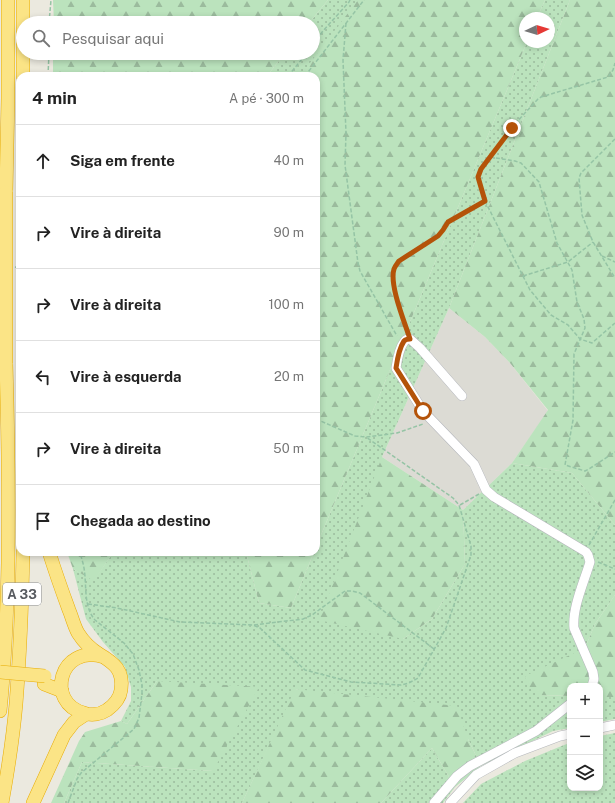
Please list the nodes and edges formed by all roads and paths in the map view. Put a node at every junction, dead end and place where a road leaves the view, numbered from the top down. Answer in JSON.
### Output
{"nodes":[{"id":1,"x":8,"y":0,"type":"edge"},
{"id":2,"x":23,"y":0,"type":"edge"},
{"id":3,"x":51,"y":0,"type":"edge"},
{"id":4,"x":350,"y":0,"type":"edge"},
{"id":5,"x":364,"y":0,"type":"edge"},
{"id":6,"x":23,"y":16,"type":"edge"},
{"id":7,"x":50,"y":16,"type":"edge"},
{"id":8,"x":346,"y":23,"type":"junction"},
{"id":9,"x":320,"y":35,"type":"edge"},
{"id":10,"x":320,"y":57,"type":"edge"},
{"id":11,"x":23,"y":60,"type":"edge"},
{"id":12,"x":49,"y":60,"type":"edge"},
{"id":13,"x":301,"y":60,"type":"edge"},
{"id":14,"x":317,"y":60,"type":"edge"},
{"id":15,"x":615,"y":63,"type":"edge"},
{"id":16,"x":613,"y":70,"type":"junction"},
{"id":17,"x":23,"y":72,"type":"edge"},
{"id":18,"x":48,"y":72,"type":"edge"},
{"id":19,"x":291,"y":72,"type":"edge"},
{"id":20,"x":308,"y":72,"type":"edge"},
{"id":21,"x":615,"y":73,"type":"edge"},
{"id":22,"x":615,"y":139,"type":"edge"},
{"id":23,"x":490,"y":157,"type":"junction"},
{"id":24,"x":485,"y":201,"type":"junction"},
{"id":25,"x":593,"y":242,"type":"junction"},
{"id":26,"x":602,"y":256,"type":"junction"},
{"id":27,"x":568,"y":262,"type":"junction"},
{"id":28,"x":615,"y":262,"type":"edge"},
{"id":29,"x":523,"y":276,"type":"junction"},
{"id":30,"x":615,"y":278,"type":"edge"},
{"id":31,"x":615,"y":323,"type":"edge"},
{"id":32,"x":410,"y":339,"type":"junction"},
{"id":33,"x":580,"y":339,"type":"junction"},
{"id":34,"x":402,"y":344,"type":"junction"},
{"id":35,"x":6,"y":363,"type":"junction"},
{"id":36,"x":462,"y":396,"type":"dead end"},
{"id":37,"x":320,"y":421,"type":"edge"},
{"id":38,"x":433,"y":421,"type":"junction"},
{"id":39,"x":366,"y":437,"type":"junction"},
{"id":40,"x":615,"y":452,"type":"edge"},
{"id":41,"x":0,"y":474,"type":"edge"},
{"id":42,"x":486,"y":490,"type":"junction"},
{"id":43,"x":615,"y":500,"type":"edge"},
{"id":44,"x":459,"y":505,"type":"junction"},
{"id":45,"x":23,"y":556,"type":"edge"},
{"id":46,"x":50,"y":556,"type":"edge"},
{"id":47,"x":81,"y":556,"type":"edge"},
{"id":48,"x":587,"y":556,"type":"junction"},
{"id":49,"x":615,"y":569,"type":"edge"},
{"id":50,"x":88,"y":604,"type":"junction"},
{"id":51,"x":250,"y":625,"type":"junction"},
{"id":52,"x":434,"y":649,"type":"junction"},
{"id":53,"x":104,"y":656,"type":"junction"},
{"id":54,"x":73,"y":660,"type":"junction"},
{"id":55,"x":0,"y":672,"type":"edge"},
{"id":56,"x":0,"y":680,"type":"edge"},
{"id":57,"x":44,"y":680,"type":"junction"},
{"id":58,"x":593,"y":683,"type":"edge"},
{"id":59,"x":62,"y":691,"type":"junction"},
{"id":60,"x":567,"y":706,"type":"edge"},
{"id":61,"x":0,"y":711,"type":"edge"},
{"id":62,"x":86,"y":714,"type":"junction"},
{"id":63,"x":615,"y":725,"type":"edge"},
{"id":64,"x":603,"y":727,"type":"edge"},
{"id":65,"x":567,"y":735,"type":"edge"},
{"id":66,"x":2,"y":803,"type":"edge"},
{"id":67,"x":33,"y":803,"type":"edge"},
{"id":68,"x":68,"y":803,"type":"edge"},
{"id":69,"x":434,"y":803,"type":"edge"},
{"id":70,"x":450,"y":803,"type":"edge"}],
"edges":[{"from":1,"to":35,"type":"highway","number":"A 33","bridge":true},
{"from":2,"to":6,"type":"highway"},
{"from":3,"to":7,"type":"path"},
{"from":4,"to":9,"type":"path"},
{"from":5,"to":8,"type":"path"},
{"from":8,"to":10,"type":"path"},
{"from":8,"to":34,"type":"path"},
{"from":11,"to":17,"type":"highway"},
{"from":12,"to":18,"type":"path"},
{"from":13,"to":19,"type":"path"},
{"from":14,"to":20,"type":"path"},
{"from":15,"to":16,"type":"path"},
{"from":16,"to":21,"type":"path"},
{"from":16,"to":23,"type":"path"},
{"from":22,"to":25,"type":"path"},
{"from":23,"to":24,"type":"path"},
{"from":23,"to":27,"type":"path"},
{"from":24,"to":29,"type":"path"},
{"from":24,"to":32,"type":"path"},
{"from":25,"to":26,"type":"path"},
{"from":25,"to":27,"type":"path"},
{"from":26,"to":28,"type":"path"},
{"from":26,"to":30,"type":"path"},
{"from":27,"to":29,"type":"path"},
{"from":27,"to":33,"type":"path"},
{"from":29,"to":33,"type":"path"},
{"from":31,"to":33,"type":"path"},
{"from":32,"to":34,"type":"lane"},
{"from":32,"to":36,"type":"lane"},
{"from":33,"to":40,"type":"path"},
{"from":34,"to":38,"type":"lane"},
{"from":35,"to":41,"type":"highway"},
{"from":35,"to":61,"type":"highway","number":"A 33"},
{"from":37,"to":39,"type":"path"},
{"from":38,"to":39,"type":"path"},
{"from":38,"to":42,"type":"lane"},
{"from":39,"to":44,"type":"path"},
{"from":42,"to":44,"type":"path"},
{"from":42,"to":48,"type":"lane"},
{"from":43,"to":48,"type":"path"},
{"from":44,"to":52,"type":"path"},
{"from":45,"to":66,"type":"highway","number":"A 33"},
{"from":46,"to":53,"type":"highway"},
{"from":47,"to":50,"type":"path"},
{"from":48,"to":49,"type":"path"},
{"from":48,"to":58,"type":"lane"},
{"from":50,"to":51,"type":"path"},
{"from":50,"to":68,"type":"path"},
{"from":51,"to":52,"type":"path"},
{"from":51,"to":52,"type":"path"},
{"from":53,"to":54,"type":"highway"},
{"from":53,"to":62,"type":"highway"},
{"from":54,"to":57,"type":"highway"},
{"from":54,"to":59,"type":"highway"},
{"from":55,"to":57,"type":"highway","bridge":true},
{"from":56,"to":57,"type":"highway"},
{"from":57,"to":59,"type":"highway"},
{"from":59,"to":62,"type":"highway"},
{"from":60,"to":69,"type":"lane"},
{"from":62,"to":67,"type":"highway"},
{"from":63,"to":64,"type":"lane"},
{"from":65,"to":70,"type":"lane"}]}
